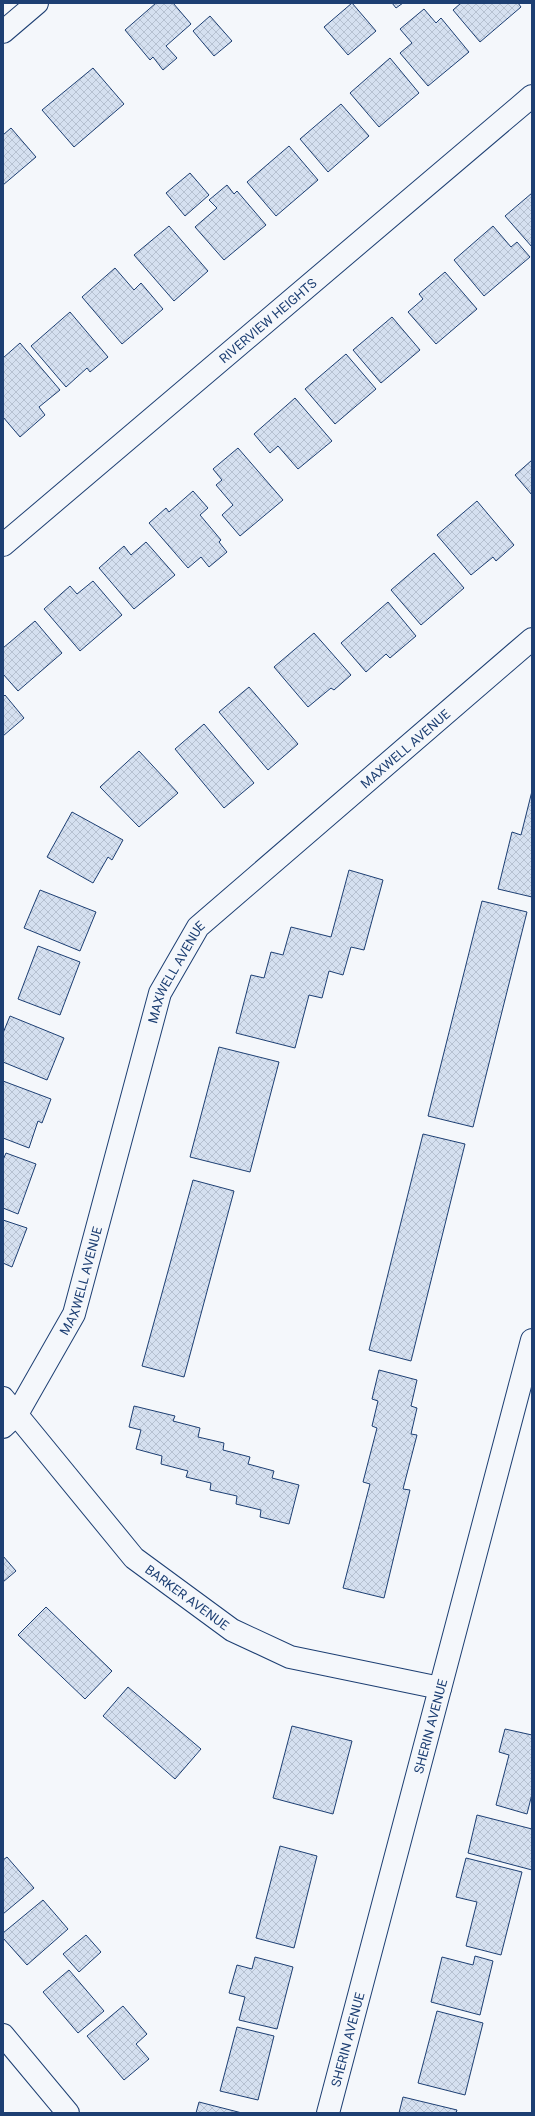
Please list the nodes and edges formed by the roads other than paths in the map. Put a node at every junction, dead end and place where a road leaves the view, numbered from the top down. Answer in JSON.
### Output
{"nodes":[{"id":1,"x":37,"y":3,"type":"edge"},
{"id":2,"x":3,"y":32,"type":"edge"},
{"id":3,"x":532,"y":96,"type":"edge"},
{"id":4,"x":3,"y":545,"type":"edge"},
{"id":5,"x":532,"y":639,"type":"edge"},
{"id":6,"x":532,"y":1340,"type":"edge"},
{"id":7,"x":8,"y":1413,"type":"edge"},
{"id":8,"x":440,"y":1688,"type":"junction"},
{"id":9,"x":3,"y":2035,"type":"edge"},
{"id":10,"x":68,"y":2113,"type":"edge"},
{"id":11,"x":328,"y":2113,"type":"edge"}],
"edges":[{"from":1,"to":2,"type":"street"},
{"from":3,"to":4,"type":"street","name":"RIVERVIEW HEIGHTS"},
{"from":5,"to":7,"type":"street","name":"MAXWELL AVENUE"},
{"from":6,"to":8,"type":"street","name":"SHERIN AVENUE"},
{"from":7,"to":8,"type":"street","name":"BARKER AVENUE"},
{"from":8,"to":11,"type":"street","name":"SHERIN AVENUE"},
{"from":9,"to":10,"type":"street"}]}
